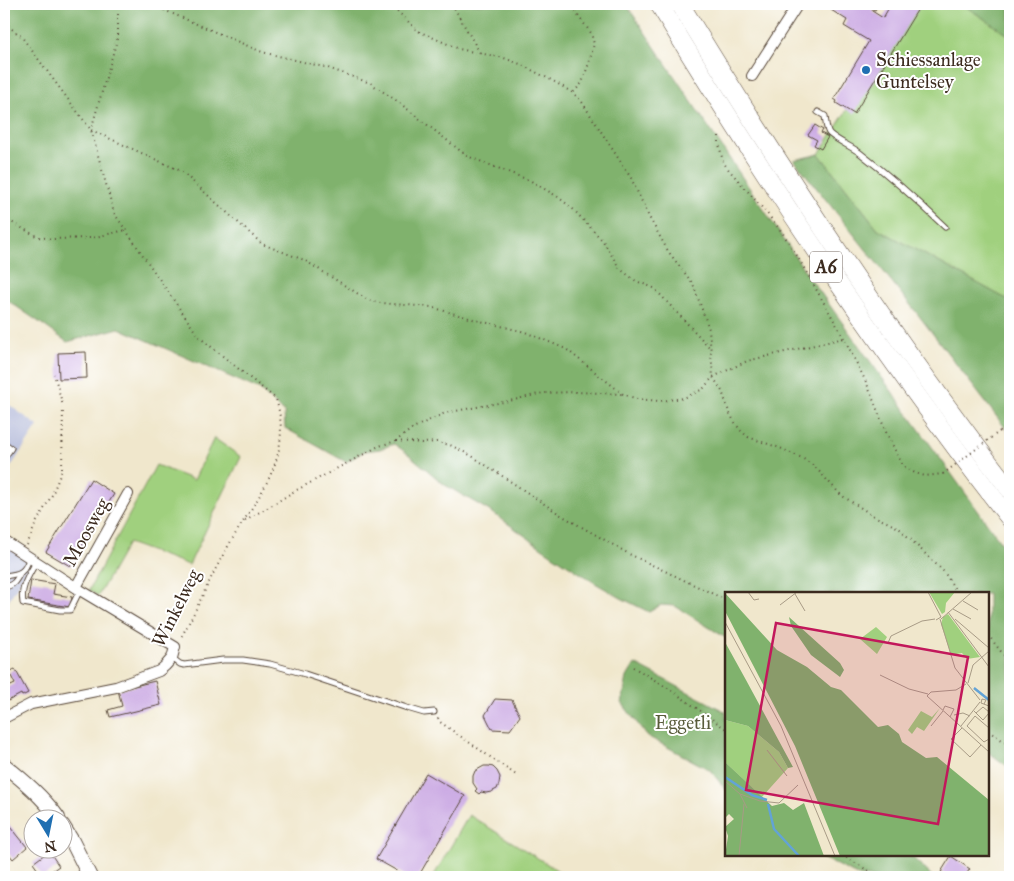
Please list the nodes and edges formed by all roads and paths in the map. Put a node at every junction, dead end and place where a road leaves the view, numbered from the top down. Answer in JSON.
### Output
{"nodes":[{"id":1,"x":118,"y":4,"type":"edge"},
{"id":2,"x":150,"y":4,"type":"edge"},
{"id":3,"x":390,"y":4,"type":"edge"},
{"id":4,"x":452,"y":4,"type":"edge"},
{"id":5,"x":569,"y":4,"type":"edge"},
{"id":6,"x":659,"y":4,"type":"edge"},
{"id":7,"x":680,"y":4,"type":"edge"},
{"id":8,"x":798,"y":4,"type":"edge"},
{"id":9,"x":4,"y":23,"type":"edge"},
{"id":10,"x":480,"y":53,"type":"junction"},
{"id":11,"x":752,"y":76,"type":"dead end"},
{"id":12,"x":573,"y":93,"type":"junction"},
{"id":13,"x":818,"y":112,"type":"dead end"},
{"id":14,"x":91,"y":130,"type":"junction"},
{"id":15,"x":720,"y":136,"type":"dead end"},
{"id":16,"x":4,"y":218,"type":"edge"},
{"id":17,"x":945,"y":227,"type":"dead end"},
{"id":18,"x":126,"y":230,"type":"junction"},
{"id":19,"x":844,"y":338,"type":"junction"},
{"id":20,"x":711,"y":349,"type":"junction"},
{"id":21,"x":54,"y":374,"type":"dead end"},
{"id":22,"x":713,"y":377,"type":"junction"},
{"id":23,"x":623,"y":394,"type":"junction"},
{"id":24,"x":1010,"y":424,"type":"edge"},
{"id":25,"x":1006,"y":426,"type":"junction"},
{"id":26,"x":1010,"y":440,"type":"edge"},
{"id":27,"x":396,"y":441,"type":"junction"},
{"id":28,"x":4,"y":443,"type":"edge"},
{"id":29,"x":4,"y":458,"type":"edge"},
{"id":30,"x":1010,"y":490,"type":"edge"},
{"id":31,"x":128,"y":494,"type":"dead end"},
{"id":32,"x":1010,"y":519,"type":"edge"},
{"id":33,"x":243,"y":522,"type":"junction"},
{"id":34,"x":4,"y":541,"type":"edge"},
{"id":35,"x":30,"y":558,"type":"junction"},
{"id":36,"x":20,"y":573,"type":"junction"},
{"id":37,"x":4,"y":576,"type":"edge"},
{"id":38,"x":4,"y":587,"type":"edge"},
{"id":39,"x":78,"y":588,"type":"junction"},
{"id":40,"x":957,"y":592,"type":"edge"},
{"id":41,"x":725,"y":600,"type":"edge"},
{"id":42,"x":989,"y":636,"type":"edge"},
{"id":43,"x":173,"y":653,"type":"junction"},
{"id":44,"x":1010,"y":663,"type":"edge"},
{"id":45,"x":633,"y":667,"type":"dead end"},
{"id":46,"x":434,"y":712,"type":"joint"},
{"id":47,"x":4,"y":718,"type":"edge"},
{"id":48,"x":725,"y":728,"type":"edge"},
{"id":49,"x":989,"y":732,"type":"edge"},
{"id":50,"x":1010,"y":744,"type":"edge"},
{"id":51,"x":4,"y":765,"type":"edge"},
{"id":52,"x":516,"y":775,"type":"dead end"},
{"id":53,"x":49,"y":808,"type":"edge"},
{"id":54,"x":72,"y":841,"type":"edge"},
{"id":55,"x":844,"y":856,"type":"edge"},
{"id":56,"x":90,"y":877,"type":"edge"},
{"id":57,"x":879,"y":877,"type":"edge"}],
"edges":[{"from":1,"to":14,"type":"path"},
{"from":2,"to":20,"type":"path"},
{"from":3,"to":10,"type":"path"},
{"from":4,"to":10,"type":"path"},
{"from":5,"to":12,"type":"path"},
{"from":6,"to":32,"type":"highway","number":"A6"},
{"from":7,"to":30,"type":"highway","number":"A6"},
{"from":8,"to":11,"type":"street"},
{"from":9,"to":14,"type":"path"},
{"from":10,"to":12,"type":"path"},
{"from":12,"to":20,"type":"path"},
{"from":13,"to":17,"type":"lane"},
{"from":14,"to":18,"type":"path"},
{"from":14,"to":23,"type":"path"},
{"from":15,"to":19,"type":"path"},
{"from":16,"to":18,"type":"path"},
{"from":18,"to":33,"type":"path","name":"Winkelweg"},
{"from":19,"to":22,"type":"path"},
{"from":19,"to":25,"type":"path","bridge":true},
{"from":20,"to":22,"type":"path"},
{"from":21,"to":35,"type":"path"},
{"from":22,"to":23,"type":"path"},
{"from":22,"to":40,"type":"path"},
{"from":23,"to":27,"type":"path"},
{"from":24,"to":25,"type":"path"},
{"from":25,"to":26,"type":"path"},
{"from":27,"to":33,"type":"path"},
{"from":27,"to":41,"type":"path"},
{"from":28,"to":29,"type":"lane"},
{"from":31,"to":39,"type":"street","name":"Moosweg"},
{"from":33,"to":43,"type":"path","name":"Winkelweg"},
{"from":34,"to":35,"type":"street","name":"Moosweg"},
{"from":35,"to":36,"type":"lane"},
{"from":35,"to":39,"type":"street","name":"Moosweg"},
{"from":35,"to":39,"type":"lane"},
{"from":36,"to":37,"type":"lane"},
{"from":36,"to":38,"type":"lane"},
{"from":39,"to":43,"type":"street","name":"Moosweg"},
{"from":42,"to":44,"type":"path"},
{"from":43,"to":46,"type":"lane"},
{"from":43,"to":47,"type":"street","name":"Winkelweg"},
{"from":45,"to":48,"type":"path"},
{"from":46,"to":52,"type":"path"},
{"from":49,"to":50,"type":"path"},
{"from":51,"to":53,"type":"main road"},
{"from":54,"to":56,"type":"main road"},
{"from":55,"to":57,"type":"path"}]}
